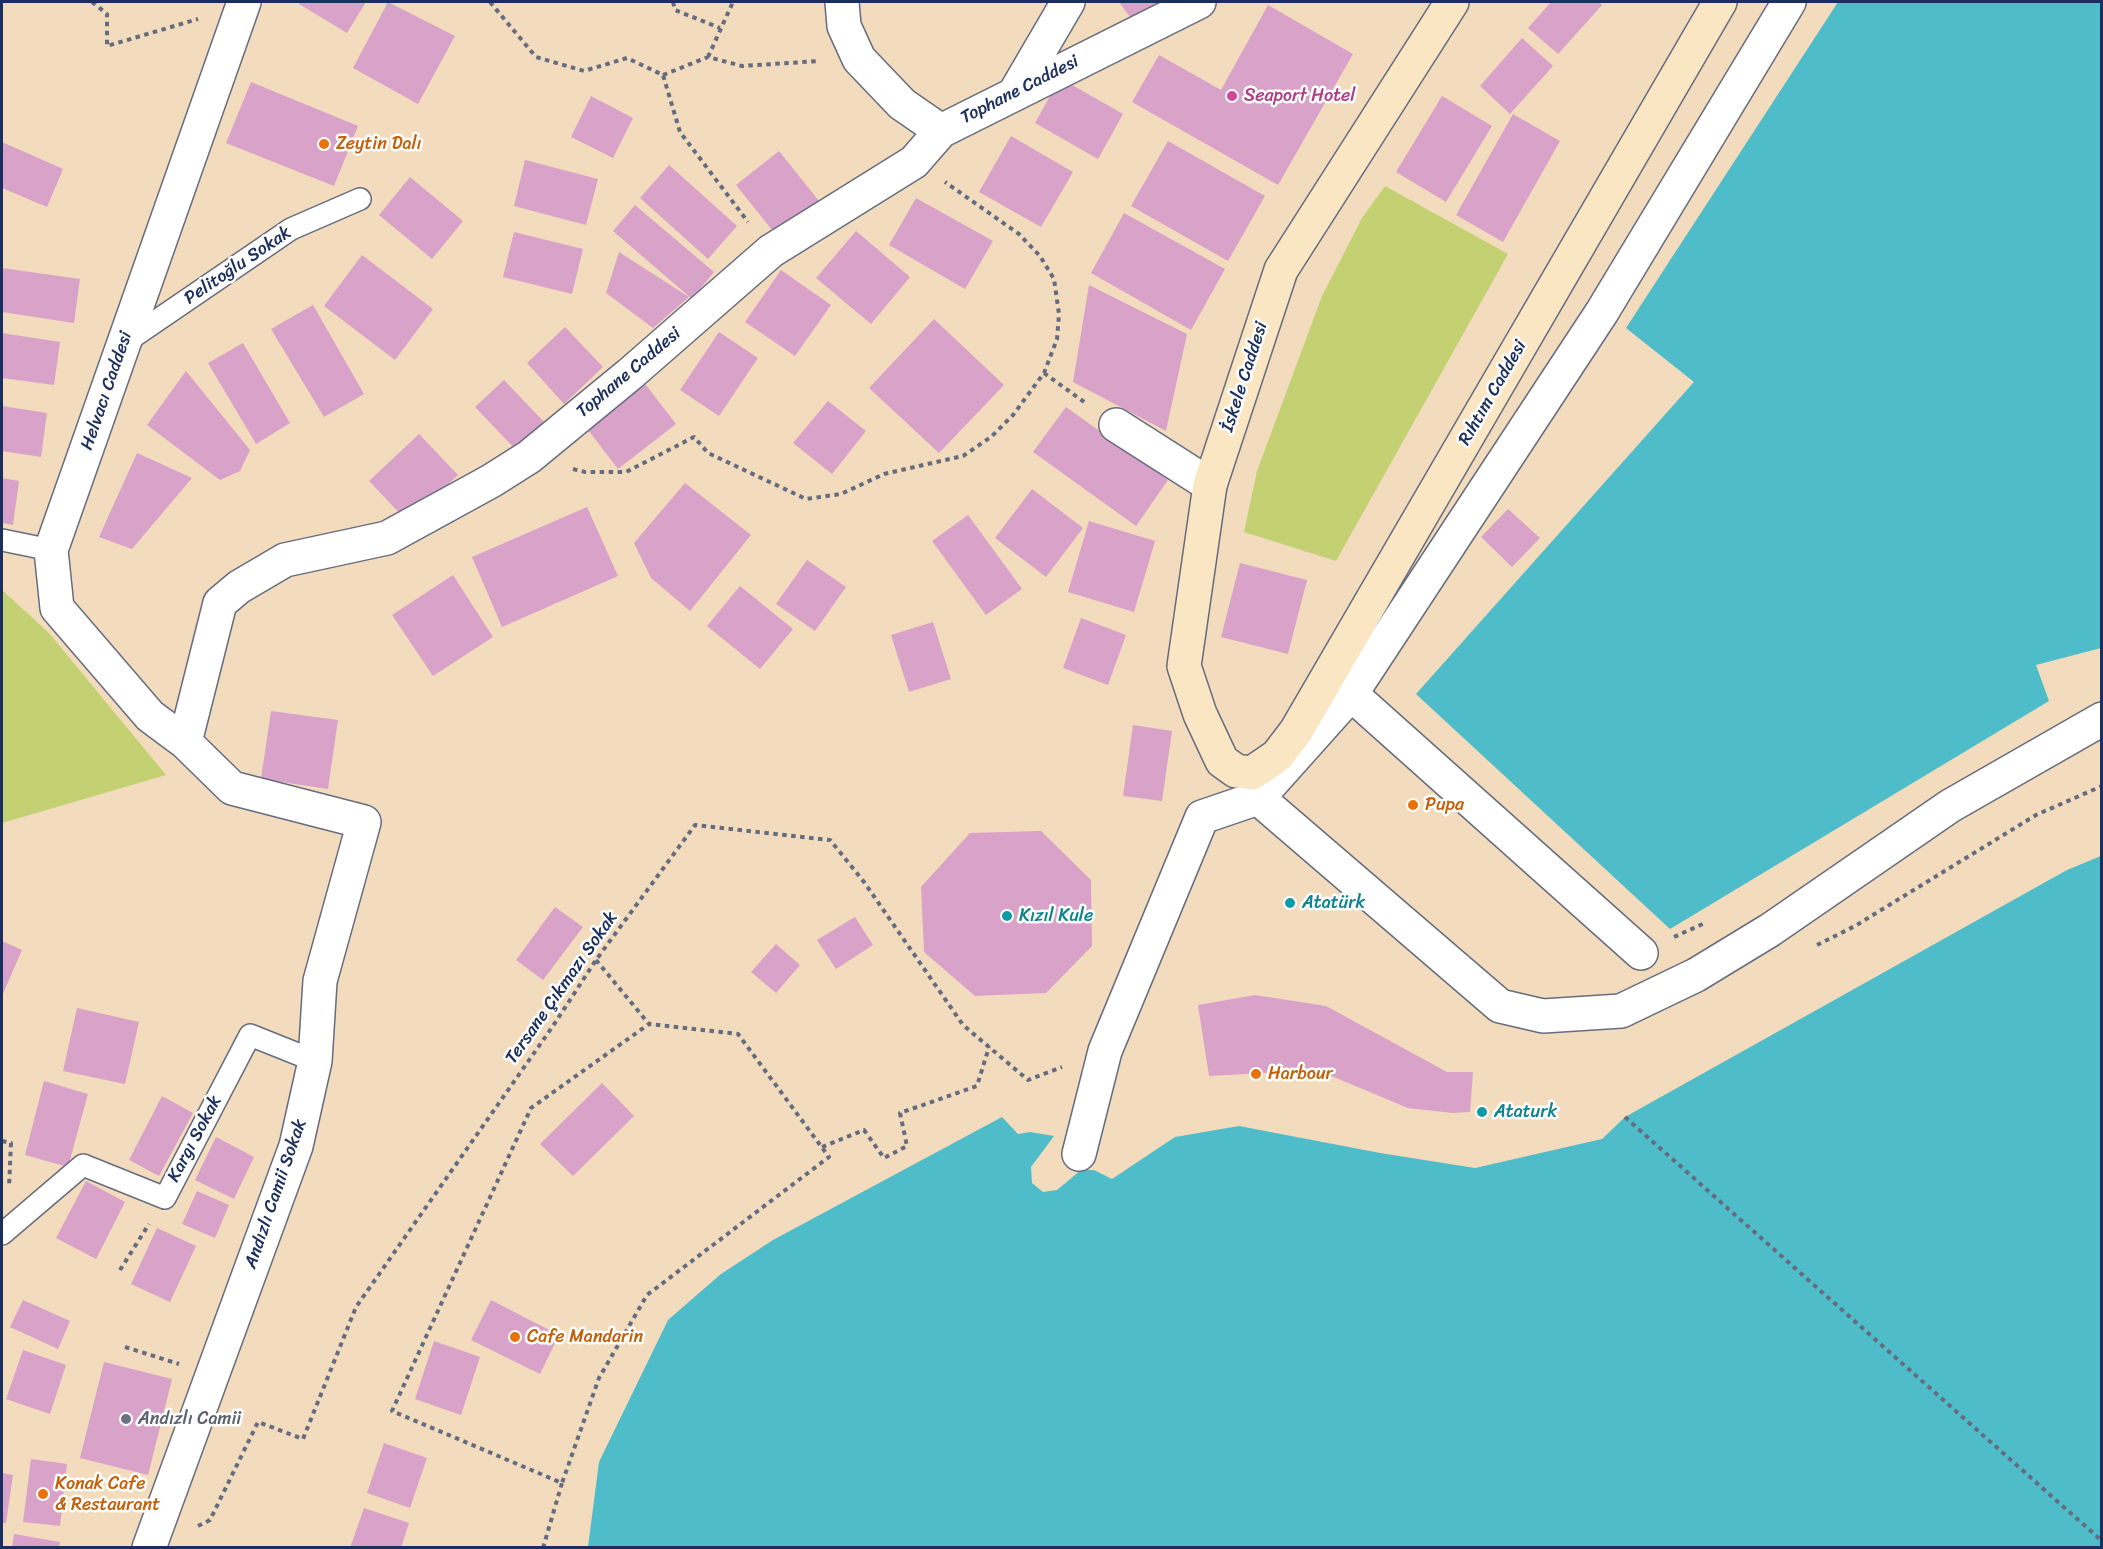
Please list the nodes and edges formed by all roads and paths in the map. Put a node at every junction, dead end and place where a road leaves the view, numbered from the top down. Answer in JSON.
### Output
{"nodes":[{"id":1,"x":92,"y":2,"type":"edge"},
{"id":2,"x":490,"y":2,"type":"edge"},
{"id":3,"x":674,"y":2,"type":"edge"},
{"id":4,"x":733,"y":2,"type":"edge"},
{"id":5,"x":842,"y":2,"type":"edge"},
{"id":6,"x":1068,"y":2,"type":"edge"},
{"id":7,"x":1199,"y":2,"type":"edge"},
{"id":8,"x":1452,"y":2,"type":"edge"},
{"id":9,"x":1720,"y":2,"type":"edge"},
{"id":10,"x":1789,"y":2,"type":"edge"},
{"id":11,"x":243,"y":4,"type":"edge"},
{"id":12,"x":720,"y":28,"type":"junction"},
{"id":13,"x":708,"y":57,"type":"junction"},
{"id":14,"x":859,"y":59,"type":"junction"},
{"id":15,"x":663,"y":75,"type":"junction"},
{"id":16,"x":1016,"y":91,"type":"junction"},
{"id":17,"x":941,"y":131,"type":"junction"},
{"id":18,"x":914,"y":162,"type":"junction"},
{"id":19,"x":360,"y":199,"type":"dead end"},
{"id":20,"x":771,"y":250,"type":"junction"},
{"id":21,"x":123,"y":344,"type":"junction"},
{"id":22,"x":1044,"y":373,"type":"junction"},
{"id":23,"x":1116,"y":425,"type":"joint"},
{"id":24,"x":529,"y":457,"type":"junction"},
{"id":25,"x":1210,"y":485,"type":"junction"},
{"id":26,"x":2,"y":540,"type":"edge"},
{"id":27,"x":51,"y":550,"type":"junction"},
{"id":28,"x":1351,"y":694,"type":"junction"},
{"id":29,"x":2102,"y":718,"type":"edge"},
{"id":30,"x":185,"y":742,"type":"junction"},
{"id":31,"x":1255,"y":785,"type":"junction"},
{"id":32,"x":1641,"y":953,"type":"dead end"},
{"id":33,"x":596,"y":960,"type":"junction"},
{"id":34,"x":649,"y":1024,"type":"junction"},
{"id":35,"x":989,"y":1047,"type":"junction"},
{"id":36,"x":1105,"y":1051,"type":"junction"},
{"id":37,"x":315,"y":1061,"type":"junction"},
{"id":38,"x":1625,"y":1117,"type":"dead end"},
{"id":39,"x":2,"y":1141,"type":"edge"},
{"id":40,"x":10,"y":1143,"type":"dead end"},
{"id":41,"x":822,"y":1147,"type":"junction"},
{"id":42,"x":1079,"y":1154,"type":"dead end"},
{"id":43,"x":165,"y":1198,"type":"junction"},
{"id":44,"x":2,"y":1234,"type":"edge"},
{"id":45,"x":120,"y":1270,"type":"dead end"},
{"id":46,"x":125,"y":1347,"type":"dead end"},
{"id":47,"x":212,"y":1375,"type":"junction"},
{"id":48,"x":561,"y":1483,"type":"junction"},
{"id":49,"x":192,"y":1529,"type":"dead end"},
{"id":50,"x":2102,"y":1541,"type":"edge"},
{"id":51,"x":150,"y":1548,"type":"edge"},
{"id":52,"x":543,"y":1548,"type":"edge"}],
"edges":[{"from":1,"to":11,"type":"path"},
{"from":2,"to":15,"type":"path"},
{"from":3,"to":12,"type":"path"},
{"from":4,"to":12,"type":"path"},
{"from":5,"to":14,"type":"street"},
{"from":6,"to":16,"type":"street"},
{"from":7,"to":16,"type":"street","name":"Tophane Caddesi"},
{"from":8,"to":25,"type":"street","name":"İskele Caddesi"},
{"from":9,"to":31,"type":"street","name":"Rıhtım Caddesi"},
{"from":10,"to":28,"type":"street"},
{"from":11,"to":21,"type":"street","name":"Helvacı Caddesi"},
{"from":12,"to":13,"type":"path"},
{"from":13,"to":14,"type":"path"},
{"from":13,"to":15,"type":"path"},
{"from":14,"to":17,"type":"street"},
{"from":15,"to":20,"type":"path"},
{"from":16,"to":17,"type":"street","name":"Tophane Caddesi"},
{"from":17,"to":18,"type":"street","name":"Tophane Caddesi"},
{"from":18,"to":20,"type":"street","name":"Tophane Caddesi"},
{"from":18,"to":22,"type":"path"},
{"from":19,"to":21,"type":"lane","name":"Pelitoğlu Sokak"},
{"from":20,"to":24,"type":"street","name":"Tophane Caddesi"},
{"from":21,"to":27,"type":"street","name":"Helvacı Caddesi"},
{"from":22,"to":23,"type":"path"},
{"from":22,"to":24,"type":"path"},
{"from":23,"to":25,"type":"street"},
{"from":24,"to":30,"type":"street","name":"Tophane Caddesi"},
{"from":25,"to":31,"type":"street","name":"İskele Caddesi"},
{"from":26,"to":27,"type":"lane"},
{"from":27,"to":30,"type":"street","name":"Helvacı Caddesi"},
{"from":28,"to":31,"type":"street"},
{"from":28,"to":32,"type":"street"},
{"from":29,"to":31,"type":"street"},
{"from":30,"to":37,"type":"street","name":"Andızlı Camii Sokak"},
{"from":31,"to":36,"type":"street"},
{"from":33,"to":34,"type":"path"},
{"from":33,"to":35,"type":"path","name":"Tersane Çıkmazı Sokak"},
{"from":33,"to":49,"type":"path","name":"Tersane Çıkmazı Sokak"},
{"from":34,"to":41,"type":"path"},
{"from":34,"to":48,"type":"path"},
{"from":35,"to":36,"type":"path","name":"Tersane Çıkmazı Sokak"},
{"from":35,"to":41,"type":"path"},
{"from":36,"to":42,"type":"street"},
{"from":37,"to":43,"type":"lane","name":"Kargı Sokak"},
{"from":37,"to":47,"type":"street","name":"Andızlı Camii Sokak"},
{"from":38,"to":50,"type":"path"},
{"from":39,"to":40,"type":"path"},
{"from":41,"to":48,"type":"path"},
{"from":43,"to":44,"type":"lane","name":"Kargı Sokak"},
{"from":43,"to":45,"type":"path"},
{"from":46,"to":47,"type":"path"},
{"from":47,"to":51,"type":"street","name":"Andızlı Camii Sokak"},
{"from":48,"to":52,"type":"path"}]}
